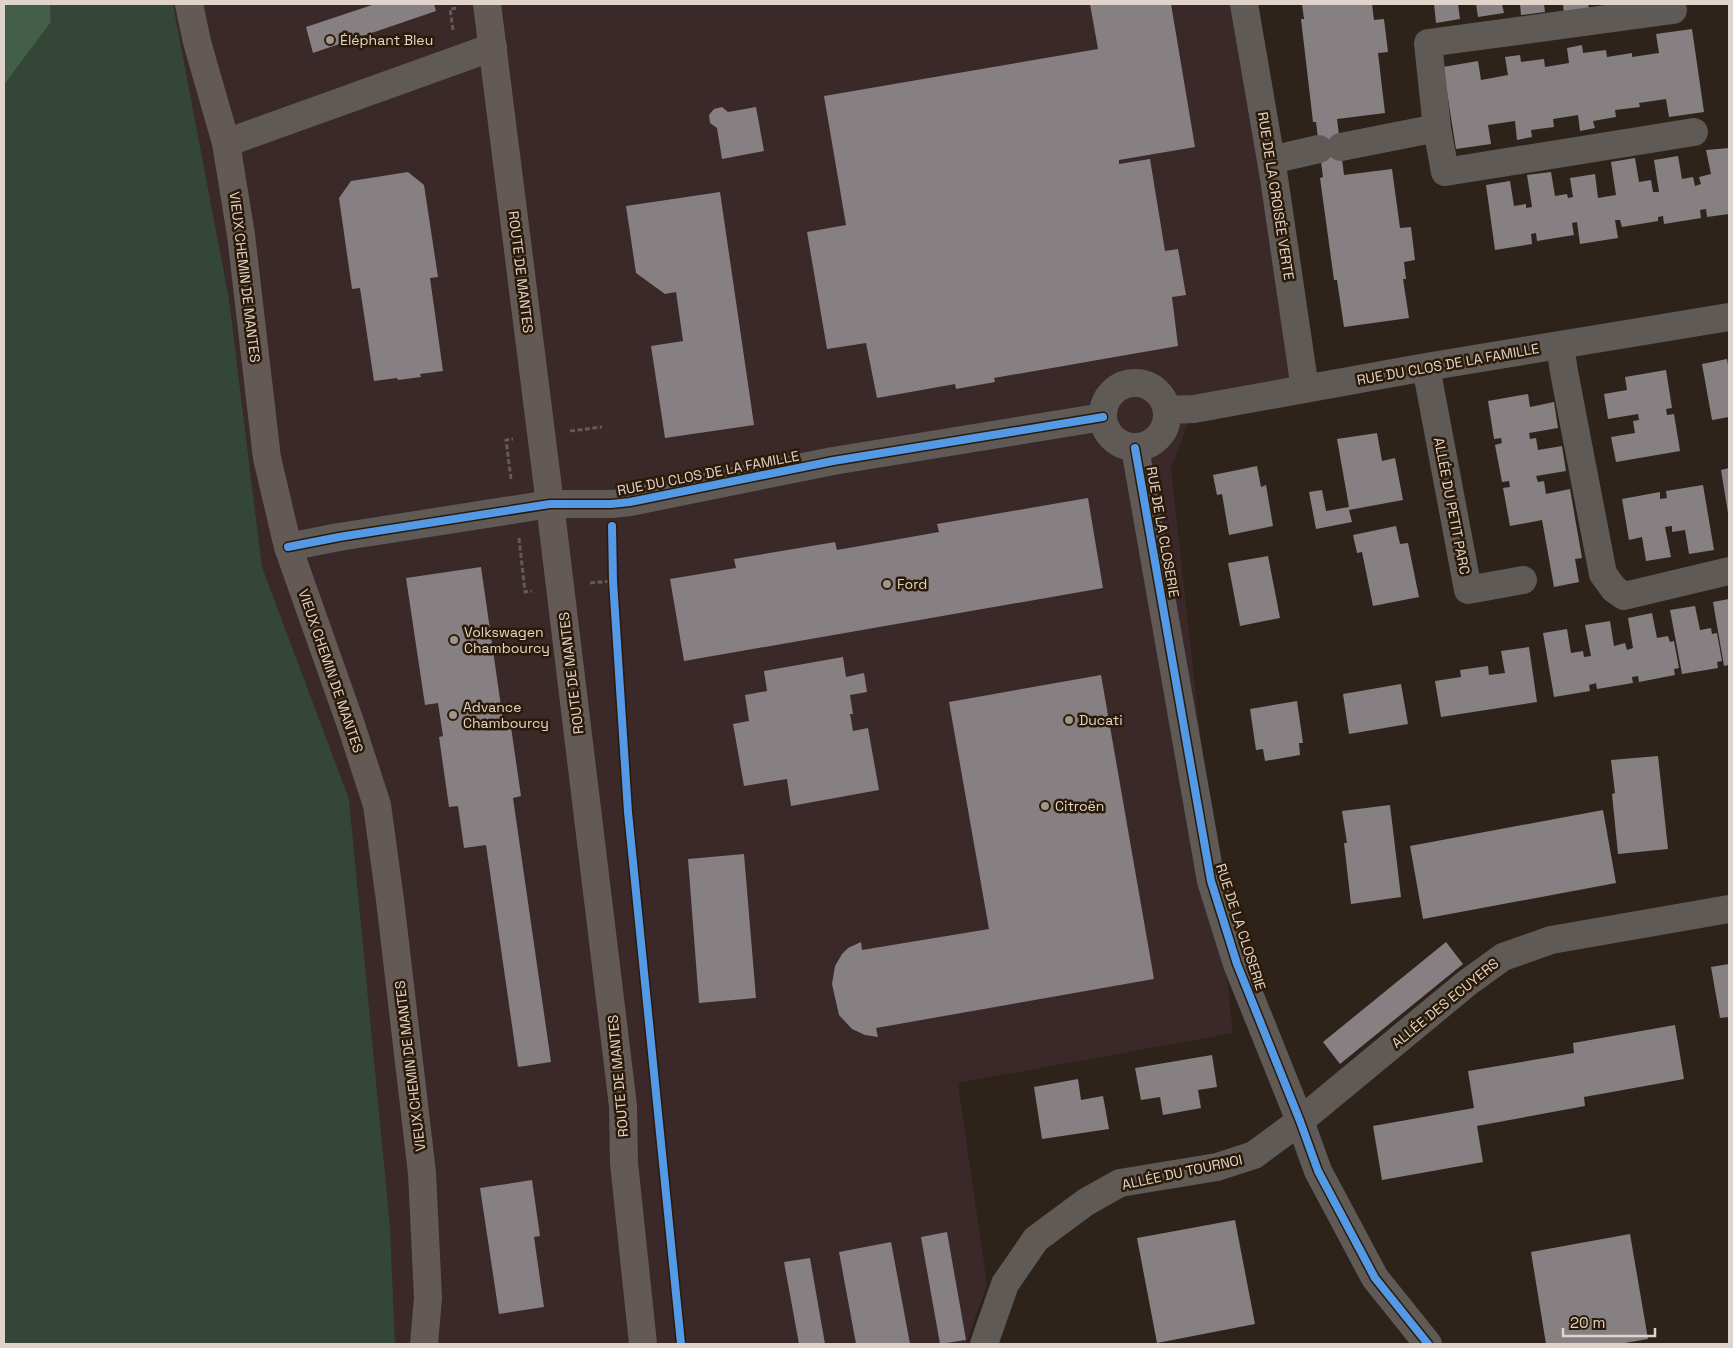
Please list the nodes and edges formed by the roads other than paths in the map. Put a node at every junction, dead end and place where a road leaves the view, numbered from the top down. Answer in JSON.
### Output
{"nodes":[{"id":1,"x":189,"y":4,"type":"edge"},
{"id":2,"x":487,"y":4,"type":"edge"},
{"id":3,"x":1244,"y":4,"type":"edge"},
{"id":4,"x":1673,"y":10,"type":"dead end"},
{"id":5,"x":493,"y":47,"type":"junction"},
{"id":6,"x":1437,"y":128,"type":"junction"},
{"id":7,"x":1694,"y":132,"type":"dead end"},
{"id":8,"x":226,"y":142,"type":"junction"},
{"id":9,"x":1271,"y":160,"type":"junction"},
{"id":10,"x":1729,"y":317,"type":"edge"},
{"id":11,"x":1560,"y":345,"type":"junction"},
{"id":12,"x":1426,"y":368,"type":"junction"},
{"id":13,"x":1305,"y":389,"type":"junction"},
{"id":14,"x":1167,"y":410,"type":"junction"},
{"id":15,"x":1103,"y":417,"type":"junction"},
{"id":16,"x":1135,"y":448,"type":"junction"},
{"id":17,"x":550,"y":504,"type":"junction"},
{"id":18,"x":288,"y":547,"type":"junction"},
{"id":19,"x":1729,"y":571,"type":"edge"},
{"id":20,"x":1523,"y":580,"type":"dead end"},
{"id":21,"x":1729,"y":909,"type":"edge"},
{"id":22,"x":1300,"y":1121,"type":"junction"},
{"id":23,"x":424,"y":1344,"type":"edge"},
{"id":24,"x":643,"y":1344,"type":"edge"},
{"id":25,"x":984,"y":1344,"type":"edge"},
{"id":26,"x":1428,"y":1344,"type":"edge"}],
"edges":[{"from":1,"to":8,"type":"main road","name":"VIEUX CHEMIN DE MANTES"},
{"from":2,"to":5,"type":"main road","name":"ROUTE DE MANTES"},
{"from":3,"to":9,"type":"street","name":"RUE DE LA CROISÉE VERTE"},
{"from":4,"to":6,"type":"street"},
{"from":5,"to":8,"type":"street"},
{"from":5,"to":17,"type":"main road","name":"ROUTE DE MANTES"},
{"from":6,"to":7,"type":"street"},
{"from":6,"to":9,"type":"street"},
{"from":8,"to":18,"type":"main road","name":"VIEUX CHEMIN DE MANTES"},
{"from":9,"to":13,"type":"street","name":"RUE DE LA CROISÉE VERTE"},
{"from":10,"to":11,"type":"street","name":"RUE DU CLOS DE LA FAMILLE"},
{"from":11,"to":12,"type":"street","name":"RUE DU CLOS DE LA FAMILLE"},
{"from":11,"to":19,"type":"street"},
{"from":12,"to":13,"type":"street","name":"RUE DU CLOS DE LA FAMILLE"},
{"from":12,"to":20,"type":"street","name":"ALLÉE DU PETIT PARC"},
{"from":13,"to":14,"type":"street","name":"RUE DU CLOS DE LA FAMILLE"},
{"from":14,"to":15,"type":"street"},
{"from":14,"to":16,"type":"street"},
{"from":15,"to":16,"type":"street"},
{"from":15,"to":17,"type":"street","name":"RUE DU CLOS DE LA FAMILLE"},
{"from":16,"to":22,"type":"street","name":"RUE DE LA CLOSERIE"},
{"from":17,"to":18,"type":"street","name":"RUE DU CLOS DE LA FAMILLE"},
{"from":17,"to":24,"type":"main road","name":"ROUTE DE MANTES"},
{"from":18,"to":23,"type":"main road","name":"VIEUX CHEMIN DE MANTES"},
{"from":21,"to":22,"type":"street","name":"ALLÉE DES ECUYERS"},
{"from":22,"to":25,"type":"street","name":"ALLÉE DU TOURNOI"},
{"from":22,"to":26,"type":"street","name":"RUE DE LA CLOSERIE"}]}
